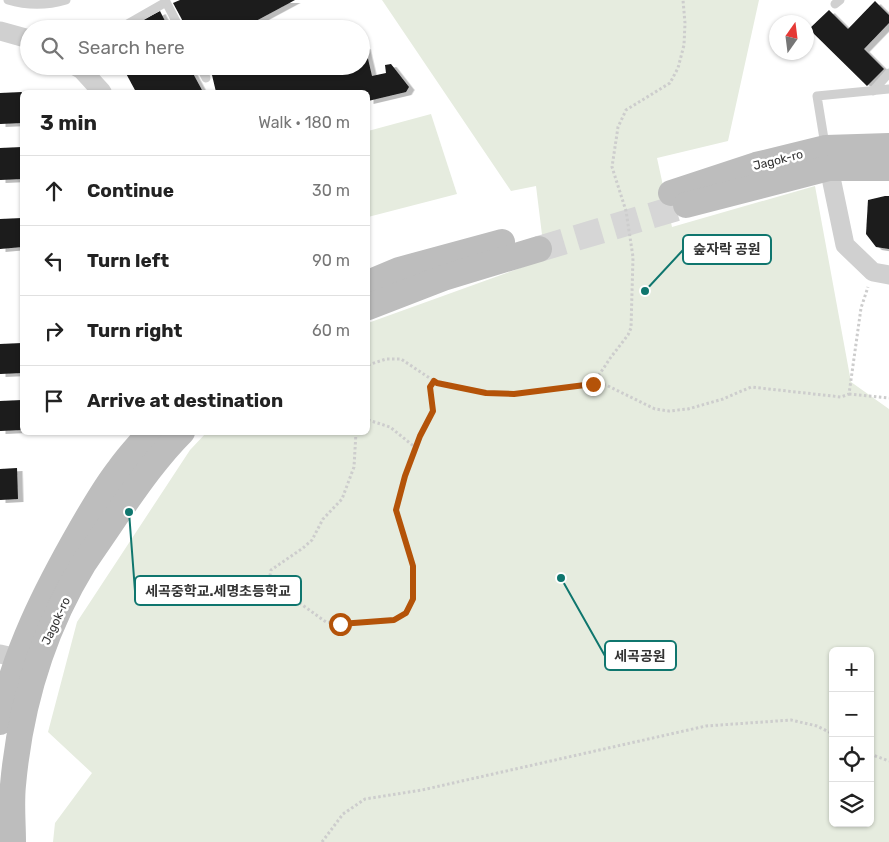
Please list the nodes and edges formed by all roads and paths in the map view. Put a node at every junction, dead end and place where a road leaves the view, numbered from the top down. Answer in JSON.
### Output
{"nodes":[{"id":1,"x":8,"y":0,"type":"edge"},
{"id":2,"x":66,"y":0,"type":"edge"},
{"id":3,"x":682,"y":0,"type":"edge"},
{"id":4,"x":134,"y":20,"type":"edge"},
{"id":5,"x":175,"y":20,"type":"edge"},
{"id":6,"x":0,"y":32,"type":"edge"},
{"id":7,"x":20,"y":37,"type":"edge"},
{"id":8,"x":889,"y":72,"type":"edge"},
{"id":9,"x":86,"y":75,"type":"edge"},
{"id":10,"x":204,"y":75,"type":"edge"},
{"id":11,"x":206,"y":78,"type":"dead end"},
{"id":12,"x":889,"y":89,"type":"edge"},
{"id":13,"x":100,"y":90,"type":"edge"},
{"id":14,"x":873,"y":91,"type":"junction"},
{"id":15,"x":889,"y":146,"type":"edge"},
{"id":16,"x":827,"y":158,"type":"junction"},
{"id":17,"x":889,"y":168,"type":"edge"},
{"id":18,"x":675,"y":200,"type":"tunnel mouth"},
{"id":19,"x":881,"y":274,"type":"edge"},
{"id":20,"x":370,"y":281,"type":"edge"},
{"id":21,"x":370,"y":306,"type":"edge"},
{"id":22,"x":370,"y":364,"type":"edge"},
{"id":23,"x":434,"y":381,"type":"junction"},
{"id":24,"x":593,"y":384,"type":"junction"},
{"id":25,"x":849,"y":394,"type":"junction"},
{"id":26,"x":889,"y":398,"type":"edge"},
{"id":27,"x":370,"y":421,"type":"edge"},
{"id":28,"x":148,"y":435,"type":"edge"},
{"id":29,"x":179,"y":435,"type":"edge"},
{"id":30,"x":356,"y":435,"type":"edge"},
{"id":31,"x":416,"y":448,"type":"junction"},
{"id":32,"x":18,"y":658,"type":"edge"},
{"id":33,"x":0,"y":722,"type":"edge"},
{"id":34,"x":829,"y":732,"type":"edge"},
{"id":35,"x":874,"y":755,"type":"edge"},
{"id":36,"x":889,"y":761,"type":"edge"},
{"id":37,"x":14,"y":842,"type":"edge"},
{"id":38,"x":322,"y":842,"type":"edge"}],
"edges":[{"from":1,"to":2,"type":"lane"},
{"from":3,"to":24,"type":"path"},
{"from":4,"to":5,"type":"lane"},
{"from":6,"to":7,"type":"street"},
{"from":8,"to":14,"type":"lane"},
{"from":9,"to":13,"type":"street"},
{"from":10,"to":11,"type":"lane"},
{"from":12,"to":14,"type":"lane"},
{"from":14,"to":16,"type":"lane"},
{"from":15,"to":16,"type":"main road","name":"Jagok-ro"},
{"from":16,"to":17,"type":"main road","name":"Jagok-ro"},
{"from":16,"to":18,"type":"main road","name":"Jagok-ro"},
{"from":16,"to":19,"type":"street"},
{"from":19,"to":25,"type":"path"},
{"from":20,"to":21,"type":"main road"},
{"from":22,"to":23,"type":"path"},
{"from":23,"to":24,"type":"path"},
{"from":23,"to":31,"type":"path"},
{"from":24,"to":25,"type":"path"},
{"from":25,"to":26,"type":"path"},
{"from":27,"to":31,"type":"path"},
{"from":28,"to":32,"type":"main road","name":"Jagok-ro"},
{"from":29,"to":32,"type":"main road","name":"Jagok-ro"},
{"from":30,"to":31,"type":"path"},
{"from":32,"to":33,"type":"main road","name":"Jagok-ro"},
{"from":32,"to":37,"type":"main road","name":"Jagok-ro"},
{"from":34,"to":38,"type":"path"},
{"from":35,"to":36,"type":"path"}]}
